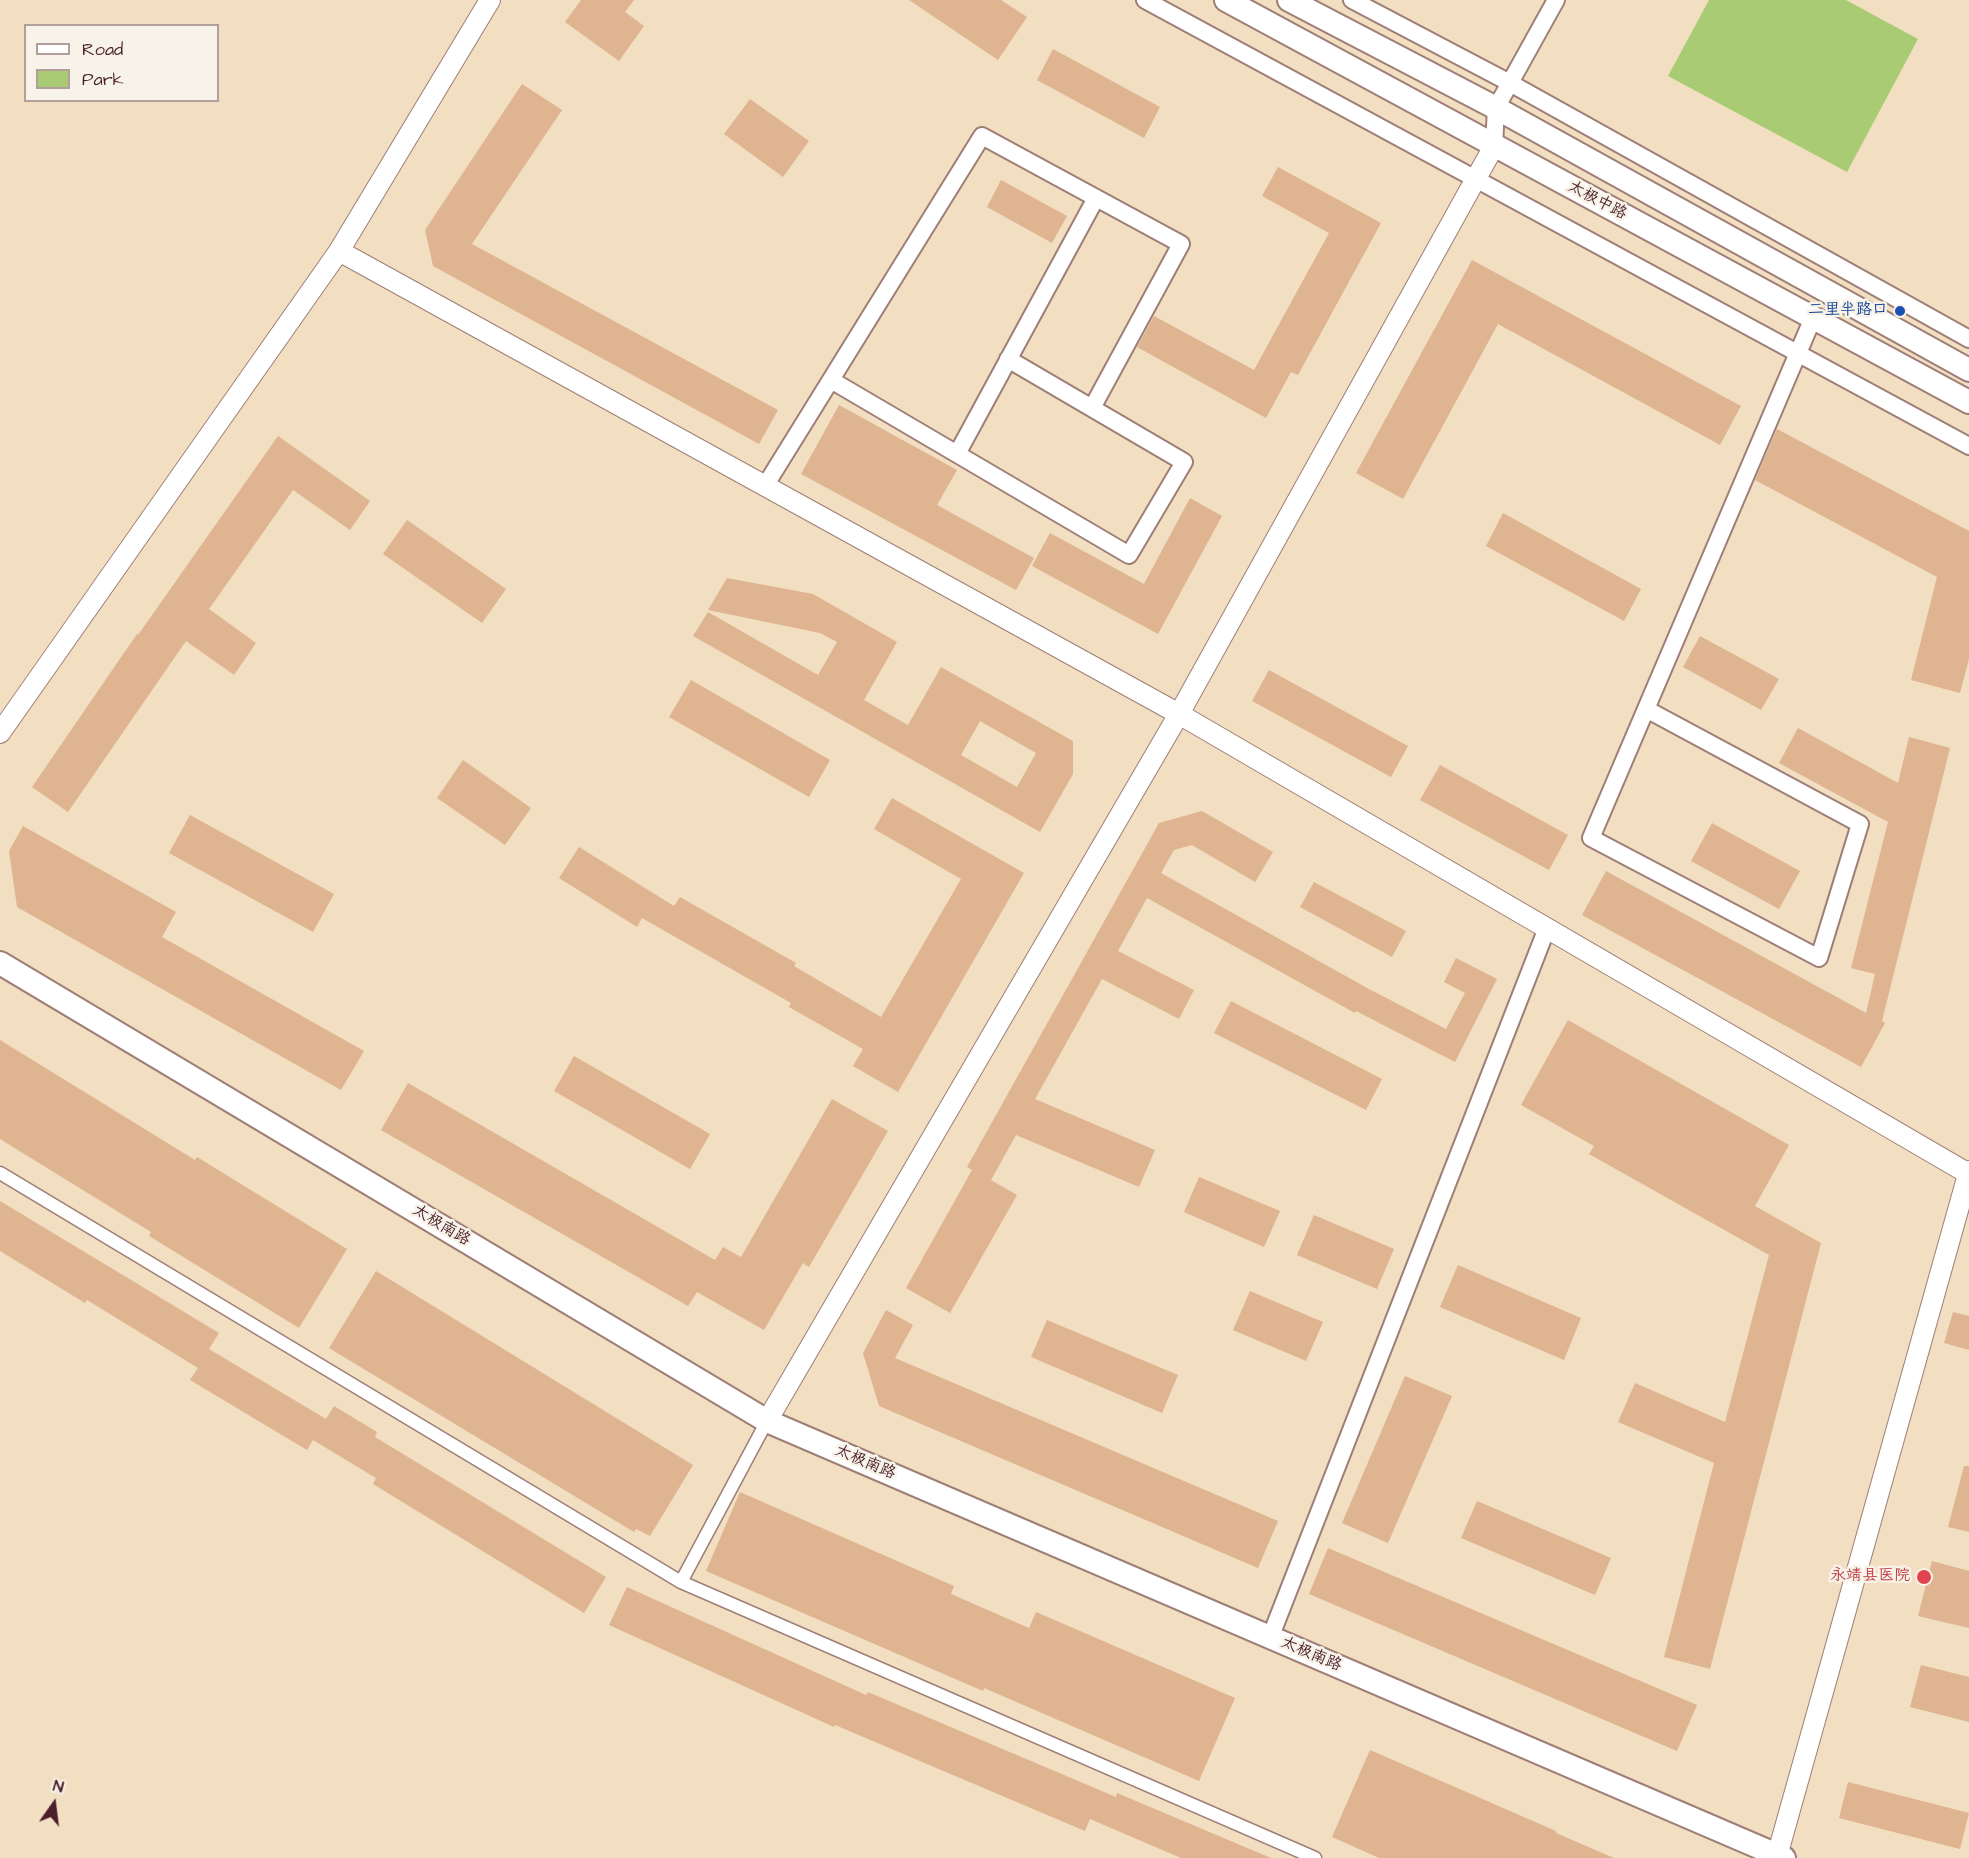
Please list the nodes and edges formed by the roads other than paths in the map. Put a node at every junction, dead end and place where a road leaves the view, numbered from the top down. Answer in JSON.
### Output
{"nodes":[{"id":1,"x":490,"y":0,"type":"edge"},
{"id":2,"x":1145,"y":0,"type":"edge"},
{"id":3,"x":1226,"y":0,"type":"edge"},
{"id":4,"x":1289,"y":0,"type":"edge"},
{"id":5,"x":1352,"y":0,"type":"edge"},
{"id":6,"x":1556,"y":0,"type":"edge"},
{"id":7,"x":1510,"y":83,"type":"junction"},
{"id":8,"x":1496,"y":108,"type":"junction"},
{"id":9,"x":1494,"y":146,"type":"junction"},
{"id":10,"x":1475,"y":179,"type":"junction"},
{"id":11,"x":1096,"y":198,"type":"junction"},
{"id":12,"x":339,"y":251,"type":"junction"},
{"id":13,"x":1813,"y":318,"type":"junction"},
{"id":14,"x":1969,"y":339,"type":"edge"},
{"id":15,"x":1798,"y":353,"type":"junction"},
{"id":16,"x":1008,"y":359,"type":"junction"},
{"id":17,"x":1969,"y":370,"type":"edge"},
{"id":18,"x":831,"y":380,"type":"junction"},
{"id":19,"x":1969,"y":402,"type":"edge"},
{"id":20,"x":1092,"y":408,"type":"junction"},
{"id":21,"x":1969,"y":446,"type":"edge"},
{"id":22,"x":957,"y":454,"type":"junction"},
{"id":23,"x":765,"y":486,"type":"junction"},
{"id":24,"x":1646,"y":709,"type":"junction"},
{"id":25,"x":1179,"y":714,"type":"junction"},
{"id":26,"x":0,"y":733,"type":"edge"},
{"id":27,"x":1547,"y":928,"type":"junction"},
{"id":28,"x":0,"y":963,"type":"edge"},
{"id":29,"x":0,"y":1173,"type":"edge"},
{"id":30,"x":1969,"y":1173,"type":"edge"},
{"id":31,"x":767,"y":1420,"type":"junction"},
{"id":32,"x":681,"y":1582,"type":"junction"},
{"id":33,"x":1270,"y":1638,"type":"junction"},
{"id":34,"x":1745,"y":1851,"type":"edge"},
{"id":35,"x":1780,"y":1857,"type":"edge"},
{"id":36,"x":1315,"y":1858,"type":"edge"}],
"edges":[{"from":1,"to":12,"type":"street"},
{"from":2,"to":10,"type":"street"},
{"from":3,"to":9,"type":"main road","name":"太极中路"},
{"from":4,"to":8,"type":"main road","name":"太极中路"},
{"from":5,"to":7,"type":"street"},
{"from":6,"to":7,"type":"street"},
{"from":7,"to":8,"type":"street"},
{"from":7,"to":14,"type":"street"},
{"from":8,"to":9,"type":"street"},
{"from":8,"to":17,"type":"main road","name":"太极中路"},
{"from":9,"to":10,"type":"street"},
{"from":9,"to":13,"type":"main road","name":"太极中路"},
{"from":10,"to":15,"type":"street"},
{"from":10,"to":25,"type":"street"},
{"from":11,"to":16,"type":"street"},
{"from":11,"to":18,"type":"street"},
{"from":11,"to":20,"type":"street"},
{"from":12,"to":23,"type":"street"},
{"from":12,"to":26,"type":"street"},
{"from":13,"to":15,"type":"street"},
{"from":13,"to":19,"type":"main road","name":"太极中路"},
{"from":15,"to":21,"type":"street"},
{"from":15,"to":24,"type":"street"},
{"from":16,"to":20,"type":"street"},
{"from":16,"to":22,"type":"street"},
{"from":18,"to":22,"type":"street"},
{"from":18,"to":23,"type":"street"},
{"from":20,"to":22,"type":"street"},
{"from":23,"to":25,"type":"street"},
{"from":24,"to":24,"type":"street"},
{"from":25,"to":27,"type":"street"},
{"from":25,"to":31,"type":"street"},
{"from":27,"to":30,"type":"street"},
{"from":27,"to":33,"type":"street"},
{"from":28,"to":31,"type":"main road","name":"太极南路"},
{"from":29,"to":32,"type":"street"},
{"from":30,"to":35,"type":"street"},
{"from":31,"to":32,"type":"street"},
{"from":31,"to":33,"type":"main road","name":"太极南路"},
{"from":32,"to":36,"type":"street"},
{"from":33,"to":34,"type":"main road","name":"太极南路"},
{"from":34,"to":35,"type":"main road","name":"太极南路"}]}
